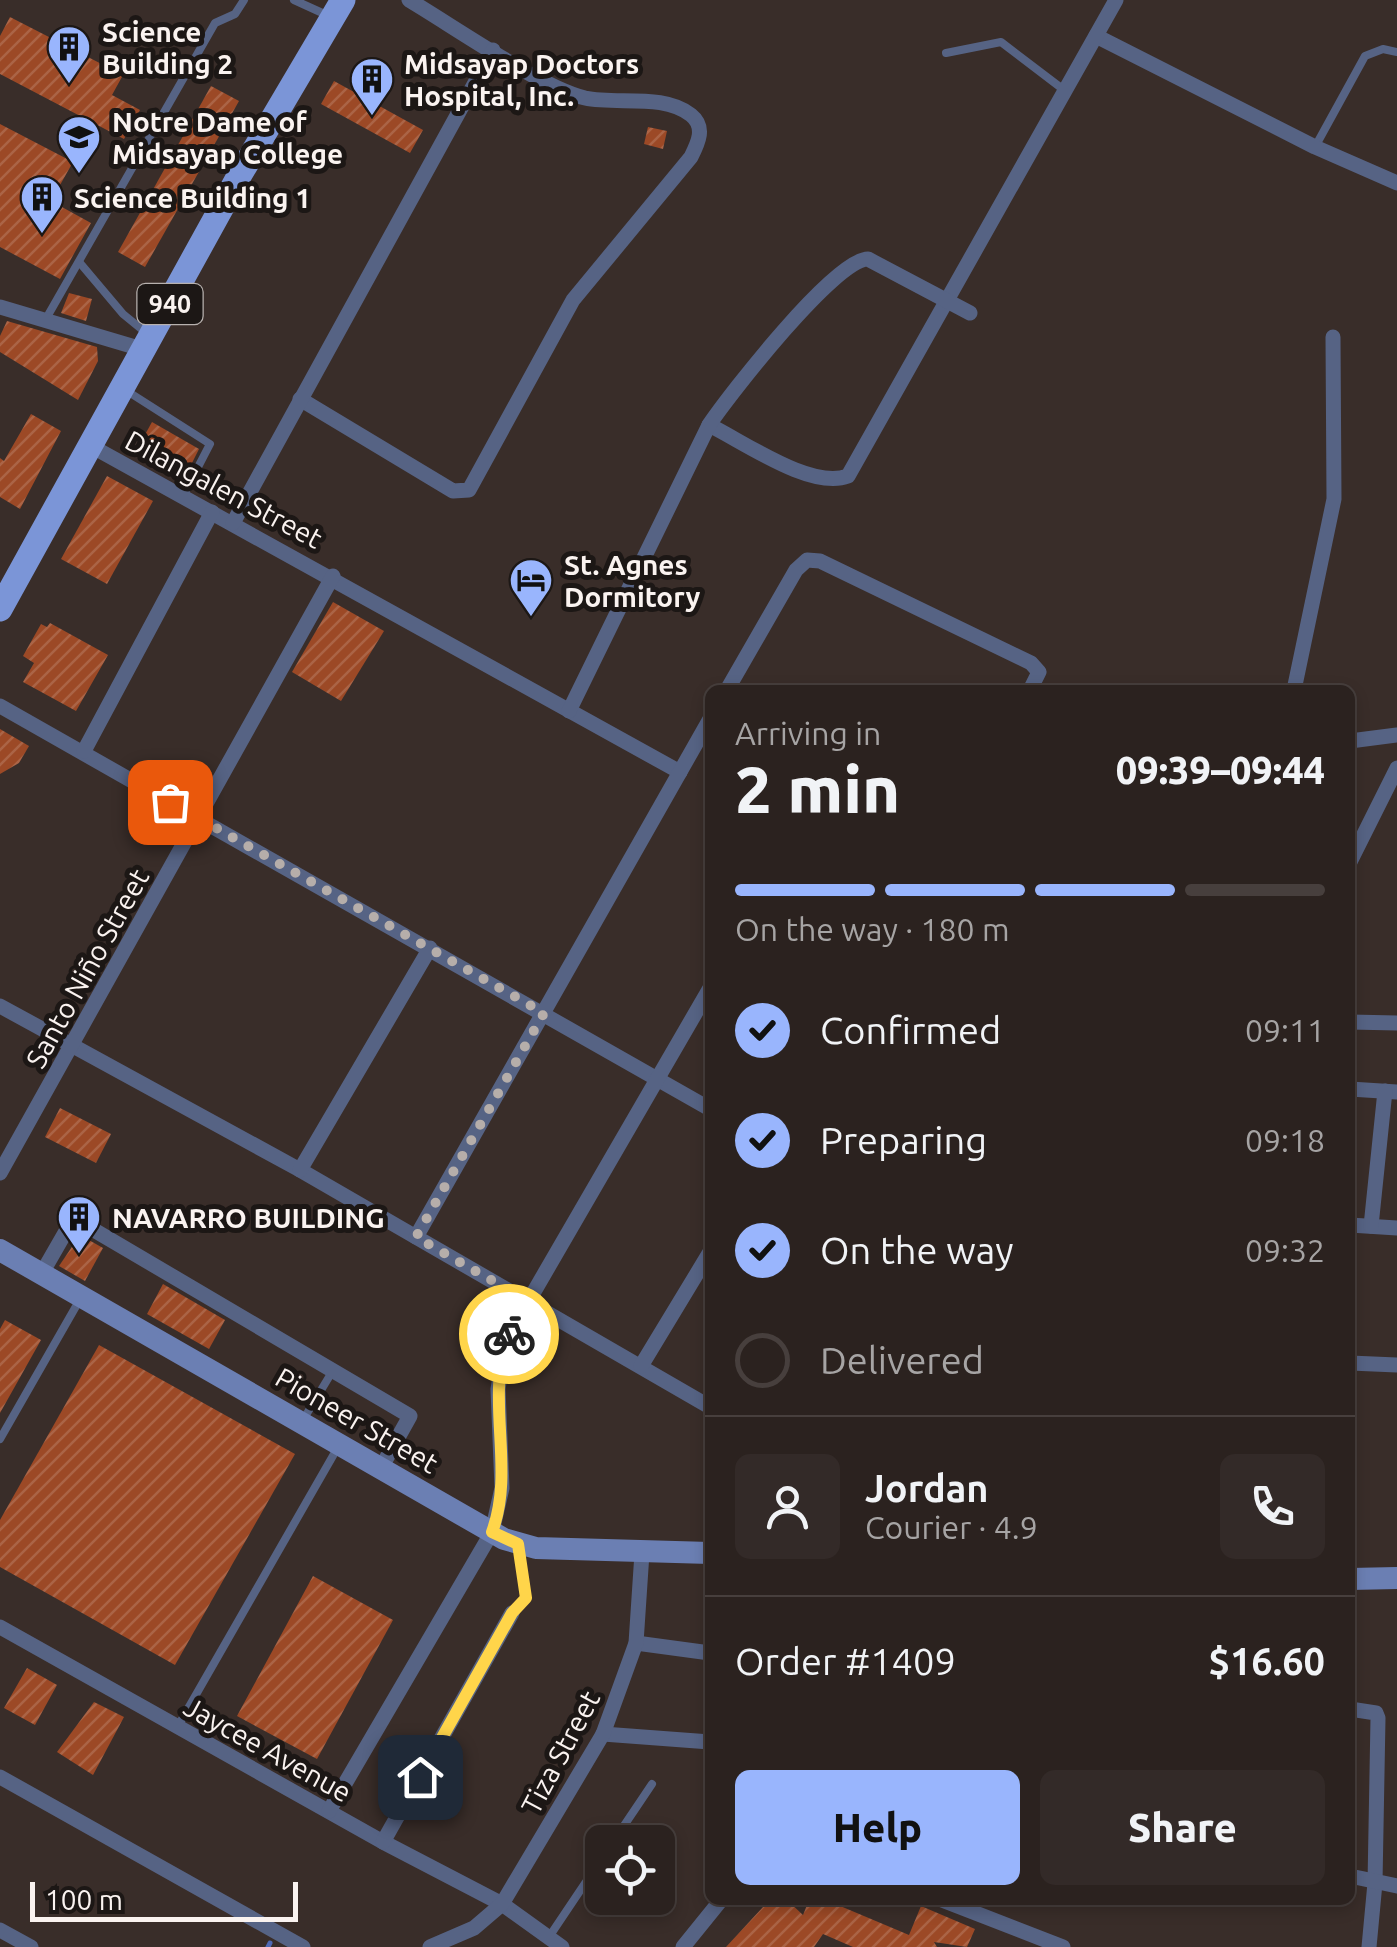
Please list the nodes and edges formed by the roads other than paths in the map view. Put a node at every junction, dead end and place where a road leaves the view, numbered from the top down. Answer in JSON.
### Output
{"nodes":[{"id":1,"x":244,"y":0,"type":"edge"},
{"id":2,"x":294,"y":0,"type":"edge"},
{"id":3,"x":410,"y":0,"type":"edge"},
{"id":4,"x":1116,"y":0,"type":"edge"},
{"id":5,"x":338,"y":9,"type":"edge"},
{"id":6,"x":1096,"y":36,"type":"junction"},
{"id":7,"x":493,"y":50,"type":"junction"},
{"id":8,"x":946,"y":52,"type":"dead end"},
{"id":9,"x":1397,"y":52,"type":"edge"},
{"id":10,"x":1065,"y":90,"type":"junction"},
{"id":11,"x":1314,"y":146,"type":"junction"},
{"id":12,"x":1397,"y":183,"type":"edge"},
{"id":13,"x":80,"y":263,"type":"junction"},
{"id":14,"x":946,"y":300,"type":"junction"},
{"id":15,"x":0,"y":307,"type":"edge"},
{"id":16,"x":970,"y":314,"type":"dead end"},
{"id":17,"x":47,"y":317,"type":"junction"},
{"id":18,"x":1333,"y":338,"type":"dead end"},
{"id":19,"x":149,"y":344,"type":"junction"},
{"id":20,"x":124,"y":388,"type":"junction"},
{"id":21,"x":300,"y":400,"type":"junction"},
{"id":22,"x":709,"y":424,"type":"junction"},
{"id":23,"x":91,"y":446,"type":"junction"},
{"id":24,"x":183,"y":496,"type":"junction"},
{"id":25,"x":212,"y":512,"type":"junction"},
{"id":26,"x":233,"y":523,"type":"junction"},
{"id":27,"x":333,"y":576,"type":"junction"},
{"id":28,"x":0,"y":608,"type":"edge"},
{"id":29,"x":730,"y":685,"type":"edge"},
{"id":30,"x":1032,"y":685,"type":"edge"},
{"id":31,"x":1295,"y":685,"type":"edge"},
{"id":32,"x":0,"y":706,"type":"edge"},
{"id":33,"x":569,"y":711,"type":"junction"},
{"id":34,"x":705,"y":728,"type":"edge"},
{"id":35,"x":1397,"y":735,"type":"edge"},
{"id":36,"x":1355,"y":739,"type":"edge"},
{"id":37,"x":84,"y":751,"type":"junction"},
{"id":38,"x":1397,"y":768,"type":"edge"},
{"id":39,"x":680,"y":772,"type":"junction"},
{"id":40,"x":200,"y":819,"type":"junction"},
{"id":41,"x":1355,"y":852,"type":"edge"},
{"id":42,"x":430,"y":948,"type":"junction"},
{"id":43,"x":705,"y":997,"type":"edge"},
{"id":44,"x":0,"y":1006,"type":"edge"},
{"id":45,"x":544,"y":1013,"type":"junction"},
{"id":46,"x":1355,"y":1022,"type":"edge"},
{"id":47,"x":1397,"y":1022,"type":"edge"},
{"id":48,"x":74,"y":1044,"type":"junction"},
{"id":49,"x":659,"y":1081,"type":"junction"},
{"id":50,"x":1355,"y":1090,"type":"edge"},
{"id":51,"x":1391,"y":1092,"type":"edge"},
{"id":52,"x":705,"y":1106,"type":"edge"},
{"id":53,"x":300,"y":1170,"type":"junction"},
{"id":54,"x":0,"y":1174,"type":"edge"},
{"id":55,"x":1355,"y":1225,"type":"edge"},
{"id":56,"x":1372,"y":1226,"type":"junction"},
{"id":57,"x":1397,"y":1228,"type":"edge"},
{"id":58,"x":416,"y":1237,"type":"junction"},
{"id":59,"x":0,"y":1250,"type":"edge"},
{"id":60,"x":705,"y":1260,"type":"edge"},
{"id":61,"x":42,"y":1274,"type":"junction"},
{"id":62,"x":82,"y":1297,"type":"junction"},
{"id":63,"x":526,"y":1300,"type":"junction"},
{"id":64,"x":1355,"y":1363,"type":"edge"},
{"id":65,"x":1397,"y":1365,"type":"edge"},
{"id":66,"x":640,"y":1366,"type":"junction"},
{"id":67,"x":334,"y":1368,"type":"junction"},
{"id":68,"x":705,"y":1405,"type":"edge"},
{"id":69,"x":303,"y":1421,"type":"junction"},
{"id":70,"x":0,"y":1437,"type":"edge"},
{"id":71,"x":340,"y":1443,"type":"junction"},
{"id":72,"x":381,"y":1468,"type":"junction"},
{"id":73,"x":492,"y":1532,"type":"junction"},
{"id":74,"x":518,"y":1544,"type":"junction"},
{"id":75,"x":705,"y":1547,"type":"edge"},
{"id":76,"x":642,"y":1553,"type":"junction"},
{"id":77,"x":1355,"y":1578,"type":"edge"},
{"id":78,"x":1397,"y":1578,"type":"edge"},
{"id":79,"x":512,"y":1613,"type":"joint"},
{"id":80,"x":0,"y":1627,"type":"edge"},
{"id":81,"x":636,"y":1643,"type":"junction"},
{"id":82,"x":705,"y":1652,"type":"edge"},
{"id":83,"x":1355,"y":1710,"type":"edge"},
{"id":84,"x":178,"y":1727,"type":"junction"},
{"id":85,"x":603,"y":1734,"type":"junction"},
{"id":86,"x":705,"y":1742,"type":"edge"},
{"id":87,"x":0,"y":1777,"type":"edge"},
{"id":88,"x":652,"y":1784,"type":"dead end"},
{"id":89,"x":328,"y":1811,"type":"junction"},
{"id":90,"x":624,"y":1825,"type":"edge"},
{"id":91,"x":383,"y":1842,"type":"junction"},
{"id":92,"x":1355,"y":1877,"type":"edge"},
{"id":93,"x":1375,"y":1883,"type":"junction"},
{"id":94,"x":1397,"y":1886,"type":"edge"},
{"id":95,"x":585,"y":1888,"type":"edge"},
{"id":96,"x":502,"y":1904,"type":"junction"},
{"id":97,"x":717,"y":1905,"type":"edge"},
{"id":98,"x":955,"y":1905,"type":"edge"},
{"id":99,"x":0,"y":1930,"type":"edge"},
{"id":100,"x":555,"y":1942,"type":"edge"},
{"id":101,"x":31,"y":1947,"type":"edge"},
{"id":102,"x":302,"y":1947,"type":"edge"},
{"id":103,"x":430,"y":1947,"type":"edge"},
{"id":104,"x":683,"y":1947,"type":"edge"},
{"id":105,"x":1062,"y":1947,"type":"edge"},
{"id":106,"x":1369,"y":1947,"type":"edge"}],
"edges":[{"from":1,"to":13,"type":"lane"},
{"from":2,"to":5,"type":"lane"},
{"from":3,"to":7,"type":"street"},
{"from":4,"to":6,"type":"street"},
{"from":5,"to":19,"type":"main road","number":"940"},
{"from":6,"to":10,"type":"street"},
{"from":6,"to":11,"type":"street"},
{"from":7,"to":21,"type":"street"},
{"from":7,"to":21,"type":"street"},
{"from":8,"to":10,"type":"lane"},
{"from":9,"to":11,"type":"lane"},
{"from":10,"to":14,"type":"street"},
{"from":11,"to":12,"type":"street"},
{"from":13,"to":17,"type":"lane"},
{"from":13,"to":19,"type":"lane"},
{"from":14,"to":16,"type":"street"},
{"from":14,"to":22,"type":"street"},
{"from":14,"to":22,"type":"street"},
{"from":15,"to":17,"type":"street"},
{"from":17,"to":19,"type":"street"},
{"from":18,"to":31,"type":"street"},
{"from":19,"to":20,"type":"main road","number":"940"},
{"from":20,"to":23,"type":"main road","number":"940"},
{"from":20,"to":24,"type":"lane"},
{"from":21,"to":26,"type":"street"},
{"from":22,"to":33,"type":"street"},
{"from":23,"to":24,"type":"street","name":"Dilangalen Street"},
{"from":23,"to":28,"type":"main road","number":"940"},
{"from":24,"to":25,"type":"street","name":"Dilangalen Street"},
{"from":25,"to":26,"type":"street","name":"Dilangalen Street"},
{"from":25,"to":37,"type":"street"},
{"from":26,"to":27,"type":"street","name":"Dilangalen Street"},
{"from":27,"to":33,"type":"street","name":"Dilangalen Street"},
{"from":27,"to":40,"type":"street","name":"Santo Niño Street"},
{"from":29,"to":30,"type":"street"},
{"from":32,"to":37,"type":"street"},
{"from":33,"to":39,"type":"street","name":"Dilangalen Street"},
{"from":34,"to":39,"type":"street"},
{"from":35,"to":36,"type":"street"},
{"from":37,"to":40,"type":"street"},
{"from":38,"to":41,"type":"street"},
{"from":39,"to":45,"type":"street"},
{"from":40,"to":42,"type":"street"},
{"from":40,"to":48,"type":"street","name":"Santo Niño Street"},
{"from":42,"to":45,"type":"street"},
{"from":42,"to":53,"type":"street"},
{"from":43,"to":49,"type":"street"},
{"from":44,"to":48,"type":"street"},
{"from":45,"to":49,"type":"street"},
{"from":45,"to":58,"type":"street"},
{"from":46,"to":47,"type":"street"},
{"from":48,"to":53,"type":"street"},
{"from":48,"to":54,"type":"street","name":"Santo Niño Street"},
{"from":49,"to":52,"type":"street"},
{"from":49,"to":63,"type":"street"},
{"from":50,"to":51,"type":"street"},
{"from":51,"to":56,"type":"street"},
{"from":53,"to":58,"type":"street"},
{"from":55,"to":56,"type":"street"},
{"from":56,"to":57,"type":"street"},
{"from":58,"to":63,"type":"street"},
{"from":59,"to":61,"type":"main road","name":"Pioneer Street"},
{"from":60,"to":66,"type":"street"},
{"from":61,"to":62,"type":"main road","name":"Pioneer Street"},
{"from":61,"to":67,"type":"street"},
{"from":62,"to":69,"type":"main road","name":"Pioneer Street"},
{"from":62,"to":70,"type":"lane"},
{"from":63,"to":66,"type":"street"},
{"from":63,"to":73,"type":"street"},
{"from":64,"to":65,"type":"street"},
{"from":66,"to":68,"type":"street"},
{"from":67,"to":69,"type":"lane"},
{"from":67,"to":72,"type":"street"},
{"from":69,"to":71,"type":"main road","name":"Pioneer Street"},
{"from":71,"to":72,"type":"main road","name":"Pioneer Street"},
{"from":71,"to":84,"type":"lane"},
{"from":72,"to":73,"type":"main road","name":"Pioneer Street"},
{"from":73,"to":74,"type":"main road","name":"Pioneer Street"},
{"from":73,"to":89,"type":"street"},
{"from":74,"to":76,"type":"main road","name":"Pioneer Street"},
{"from":74,"to":79,"type":"lane"},
{"from":75,"to":76,"type":"main road","name":"Pioneer Street"},
{"from":76,"to":81,"type":"street","name":"Tiza Street"},
{"from":77,"to":78,"type":"main road"},
{"from":79,"to":91,"type":"street"},
{"from":80,"to":84,"type":"street","name":"Jaycee Avenue"},
{"from":81,"to":82,"type":"street"},
{"from":81,"to":85,"type":"street","name":"Tiza Street"},
{"from":83,"to":93,"type":"street"},
{"from":84,"to":89,"type":"street","name":"Jaycee Avenue"},
{"from":85,"to":86,"type":"street"},
{"from":85,"to":96,"type":"street","name":"Tiza Street"},
{"from":87,"to":102,"type":"street"},
{"from":88,"to":90,"type":"lane"},
{"from":89,"to":91,"type":"street","name":"Jaycee Avenue"},
{"from":91,"to":96,"type":"street","name":"Jaycee Avenue"},
{"from":92,"to":93,"type":"street"},
{"from":93,"to":94,"type":"street"},
{"from":93,"to":106,"type":"street"},
{"from":95,"to":100,"type":"lane"},
{"from":96,"to":100,"type":"street","name":"Jaycee Avenue"},
{"from":96,"to":103,"type":"street"},
{"from":97,"to":104,"type":"street"},
{"from":98,"to":105,"type":"street"},
{"from":99,"to":101,"type":"street"}]}
